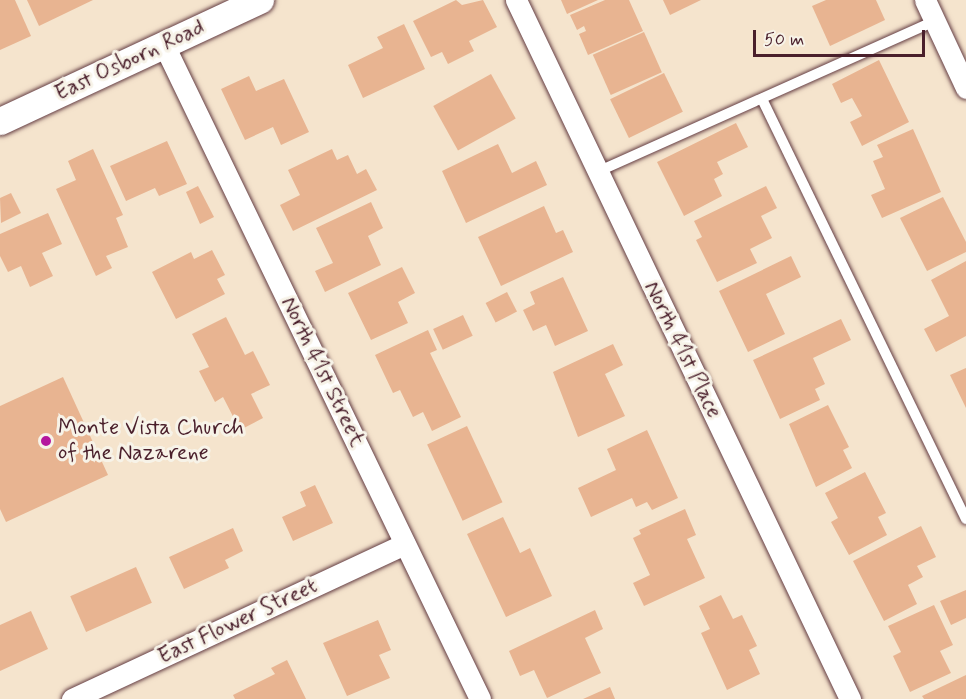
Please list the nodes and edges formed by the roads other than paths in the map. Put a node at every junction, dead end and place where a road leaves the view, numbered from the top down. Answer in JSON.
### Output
{"nodes":[{"id":1,"x":260,"y":0,"type":"edge"},
{"id":2,"x":516,"y":0,"type":"edge"},
{"id":3,"x":930,"y":6,"type":"edge"},
{"id":4,"x":164,"y":45,"type":"junction"},
{"id":5,"x":966,"y":88,"type":"edge"},
{"id":6,"x":762,"y":99,"type":"junction"},
{"id":7,"x":0,"y":121,"type":"edge"},
{"id":8,"x":597,"y":172,"type":"junction"},
{"id":9,"x":966,"y":519,"type":"edge"},
{"id":10,"x":405,"y":544,"type":"junction"},
{"id":11,"x":72,"y":699,"type":"edge"},
{"id":12,"x":480,"y":699,"type":"edge"},
{"id":13,"x":850,"y":699,"type":"edge"}],
"edges":[{"from":1,"to":4,"type":"street","name":"East Osborn Road"},
{"from":2,"to":8,"type":"street","name":"North 41st Place"},
{"from":3,"to":5,"type":"street"},
{"from":3,"to":6,"type":"lane"},
{"from":4,"to":7,"type":"street","name":"East Osborn Road"},
{"from":4,"to":10,"type":"street","name":"North 41st Street"},
{"from":6,"to":8,"type":"lane"},
{"from":6,"to":9,"type":"lane"},
{"from":8,"to":13,"type":"street","name":"North 41st Place"},
{"from":10,"to":11,"type":"street","name":"East Flower Street"},
{"from":10,"to":12,"type":"street","name":"North 41st Street"}]}
